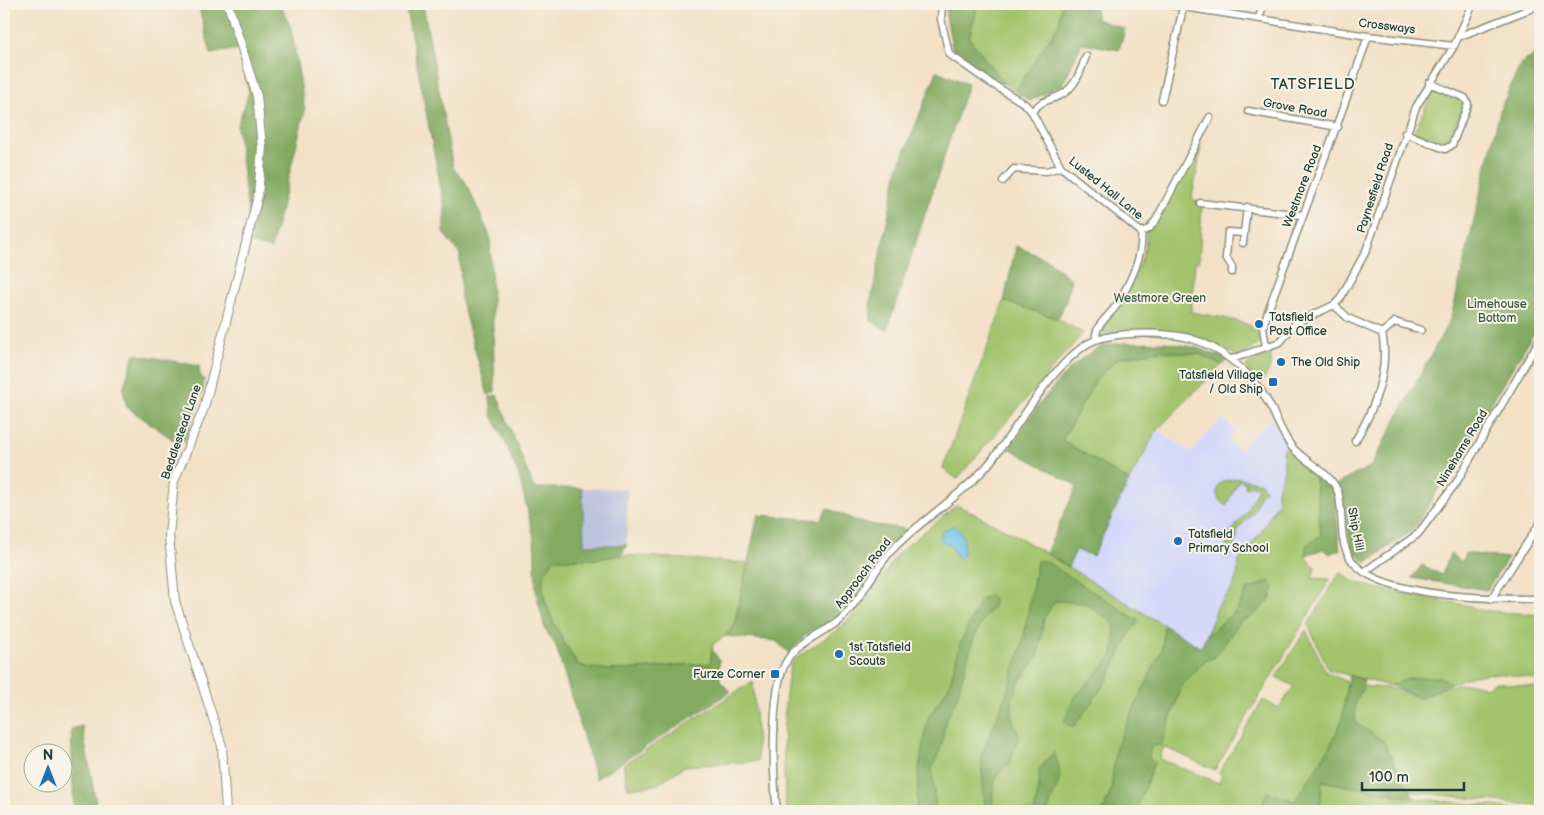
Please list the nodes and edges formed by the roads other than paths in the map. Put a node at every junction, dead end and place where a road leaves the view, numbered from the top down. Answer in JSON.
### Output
{"nodes":[{"id":1,"x":228,"y":4,"type":"edge"},
{"id":2,"x":942,"y":4,"type":"edge"},
{"id":3,"x":1165,"y":4,"type":"edge"},
{"id":4,"x":1264,"y":4,"type":"edge"},
{"id":5,"x":1473,"y":4,"type":"edge"},
{"id":6,"x":1540,"y":5,"type":"edge"},
{"id":7,"x":1183,"y":8,"type":"junction"},
{"id":8,"x":1259,"y":17,"type":"junction"},
{"id":9,"x":1368,"y":36,"type":"junction"},
{"id":10,"x":1458,"y":37,"type":"junction"},
{"id":11,"x":1454,"y":46,"type":"junction"},
{"id":12,"x":1086,"y":56,"type":"dead end"},
{"id":13,"x":1429,"y":83,"type":"junction"},
{"id":14,"x":1162,"y":100,"type":"dead end"},
{"id":15,"x":1248,"y":111,"type":"dead end"},
{"id":16,"x":1032,"y":112,"type":"junction"},
{"id":17,"x":1210,"y":118,"type":"dead end"},
{"id":18,"x":1338,"y":127,"type":"junction"},
{"id":19,"x":1405,"y":133,"type":"junction"},
{"id":20,"x":1061,"y":167,"type":"junction"},
{"id":21,"x":1004,"y":181,"type":"dead end"},
{"id":22,"x":1200,"y":203,"type":"dead end"},
{"id":23,"x":1247,"y":207,"type":"junction"},
{"id":24,"x":1302,"y":214,"type":"junction"},
{"id":25,"x":1141,"y":232,"type":"junction"},
{"id":26,"x":1244,"y":233,"type":"junction"},
{"id":27,"x":1243,"y":244,"type":"dead end"},
{"id":28,"x":1232,"y":272,"type":"dead end"},
{"id":29,"x":1334,"y":305,"type":"junction"},
{"id":30,"x":1420,"y":330,"type":"dead end"},
{"id":31,"x":1382,"y":333,"type":"junction"},
{"id":32,"x":1096,"y":339,"type":"junction"},
{"id":33,"x":1540,"y":339,"type":"edge"},
{"id":34,"x":1266,"y":346,"type":"junction"},
{"id":35,"x":1232,"y":359,"type":"junction"},
{"id":36,"x":1355,"y":441,"type":"dead end"},
{"id":37,"x":1540,"y":523,"type":"edge"},
{"id":38,"x":1364,"y":572,"type":"junction"},
{"id":39,"x":1491,"y":599,"type":"junction"},
{"id":40,"x":1540,"y":599,"type":"edge"},
{"id":41,"x":226,"y":811,"type":"edge"},
{"id":42,"x":777,"y":811,"type":"edge"}],
"edges":[{"from":1,"to":41,"type":"street","name":"Beddlestead Lane"},
{"from":2,"to":16,"type":"street","name":"Lusted Hall Lane"},
{"from":3,"to":7,"type":"street","name":"Crossways"},
{"from":4,"to":8,"type":"street"},
{"from":5,"to":10,"type":"street","name":"Paynesfield Road"},
{"from":6,"to":10,"type":"street"},
{"from":7,"to":8,"type":"street","name":"Crossways"},
{"from":7,"to":14,"type":"street"},
{"from":8,"to":9,"type":"street","name":"Crossways"},
{"from":9,"to":11,"type":"street","name":"Crossways"},
{"from":9,"to":18,"type":"street","name":"Westmore Road"},
{"from":10,"to":11,"type":"street","name":"Paynesfield Road"},
{"from":11,"to":13,"type":"street","name":"Paynesfield Road"},
{"from":12,"to":16,"type":"street"},
{"from":13,"to":19,"type":"street","name":"Paynesfield Road"},
{"from":13,"to":19,"type":"street"},
{"from":15,"to":18,"type":"street","name":"Grove Road"},
{"from":16,"to":20,"type":"street","name":"Lusted Hall Lane"},
{"from":17,"to":25,"type":"street","name":"Lusted Hall Lane"},
{"from":18,"to":24,"type":"street","name":"Westmore Road"},
{"from":19,"to":29,"type":"street","name":"Paynesfield Road"},
{"from":20,"to":21,"type":"street"},
{"from":20,"to":25,"type":"street","name":"Lusted Hall Lane"},
{"from":22,"to":23,"type":"street"},
{"from":23,"to":24,"type":"street"},
{"from":23,"to":26,"type":"street"},
{"from":24,"to":34,"type":"street","name":"Westmore Road"},
{"from":25,"to":32,"type":"street","name":"Lusted Hall Lane"},
{"from":26,"to":27,"type":"street"},
{"from":26,"to":28,"type":"street"},
{"from":29,"to":31,"type":"street"},
{"from":29,"to":34,"type":"street"},
{"from":30,"to":31,"type":"street"},
{"from":31,"to":36,"type":"street"},
{"from":32,"to":35,"type":"street"},
{"from":32,"to":42,"type":"street","name":"Approach Road"},
{"from":33,"to":38,"type":"street","name":"Ninehams Road"},
{"from":34,"to":35,"type":"street"},
{"from":35,"to":38,"type":"street","name":"Ship Hill"},
{"from":37,"to":39,"type":"street"},
{"from":38,"to":39,"type":"street","name":"Ship Hill"},
{"from":39,"to":40,"type":"street","name":"Ship Hill"}]}
